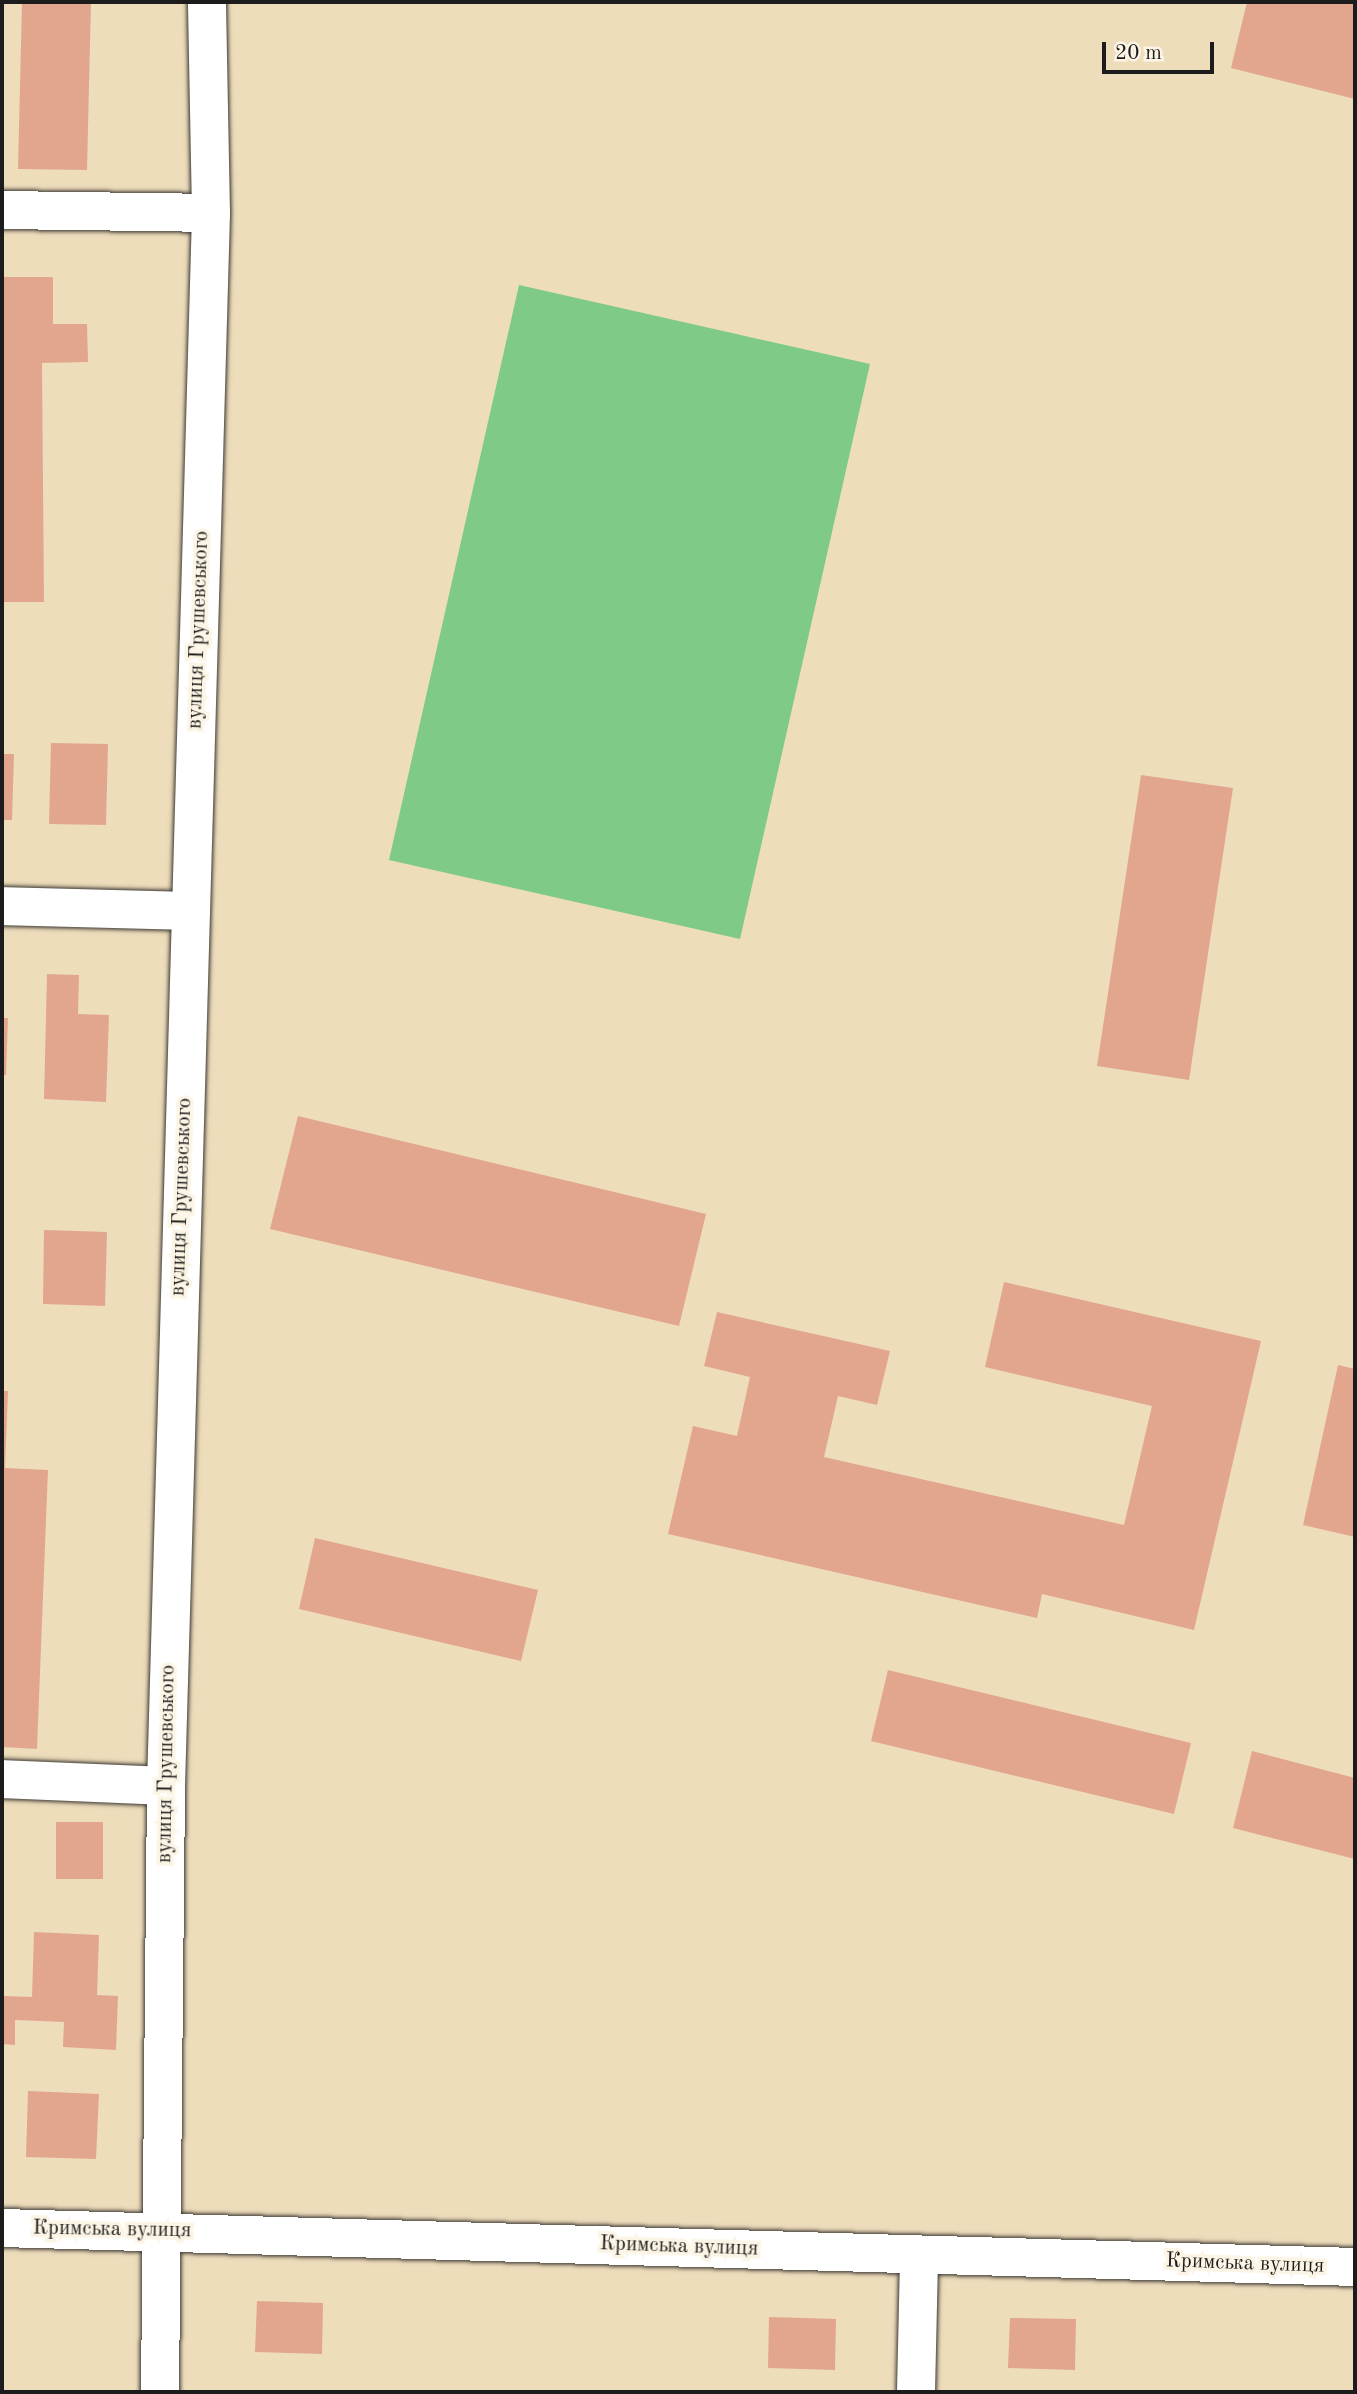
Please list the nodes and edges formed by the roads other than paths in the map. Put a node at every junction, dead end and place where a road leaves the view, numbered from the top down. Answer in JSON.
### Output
{"nodes":[{"id":1,"x":207,"y":2,"type":"edge"},
{"id":2,"x":2,"y":210,"type":"edge"},
{"id":3,"x":211,"y":213,"type":"junction"},
{"id":4,"x":2,"y":906,"type":"edge"},
{"id":5,"x":191,"y":911,"type":"junction"},
{"id":6,"x":2,"y":1779,"type":"edge"},
{"id":7,"x":166,"y":1786,"type":"junction"},
{"id":8,"x":2,"y":2228,"type":"edge"},
{"id":9,"x":162,"y":2230,"type":"junction"},
{"id":10,"x":919,"y":2255,"type":"junction"},
{"id":11,"x":1355,"y":2267,"type":"edge"},
{"id":12,"x":160,"y":2392,"type":"edge"},
{"id":13,"x":916,"y":2392,"type":"edge"}],
"edges":[{"from":1,"to":3,"type":"street","name":"вулиця Грушевського"},
{"from":2,"to":3,"type":"street"},
{"from":3,"to":5,"type":"street","name":"вулиця Грушевського"},
{"from":4,"to":5,"type":"street"},
{"from":5,"to":7,"type":"street","name":"вулиця Грушевського"},
{"from":6,"to":7,"type":"street"},
{"from":7,"to":9,"type":"street","name":"вулиця Грушевського"},
{"from":8,"to":9,"type":"street","name":"Кримська вулиця"},
{"from":9,"to":10,"type":"street","name":"Кримська вулиця"},
{"from":9,"to":12,"type":"street","name":"вулиця Грушевського"},
{"from":10,"to":11,"type":"street","name":"Кримська вулиця"},
{"from":10,"to":13,"type":"street"}]}
